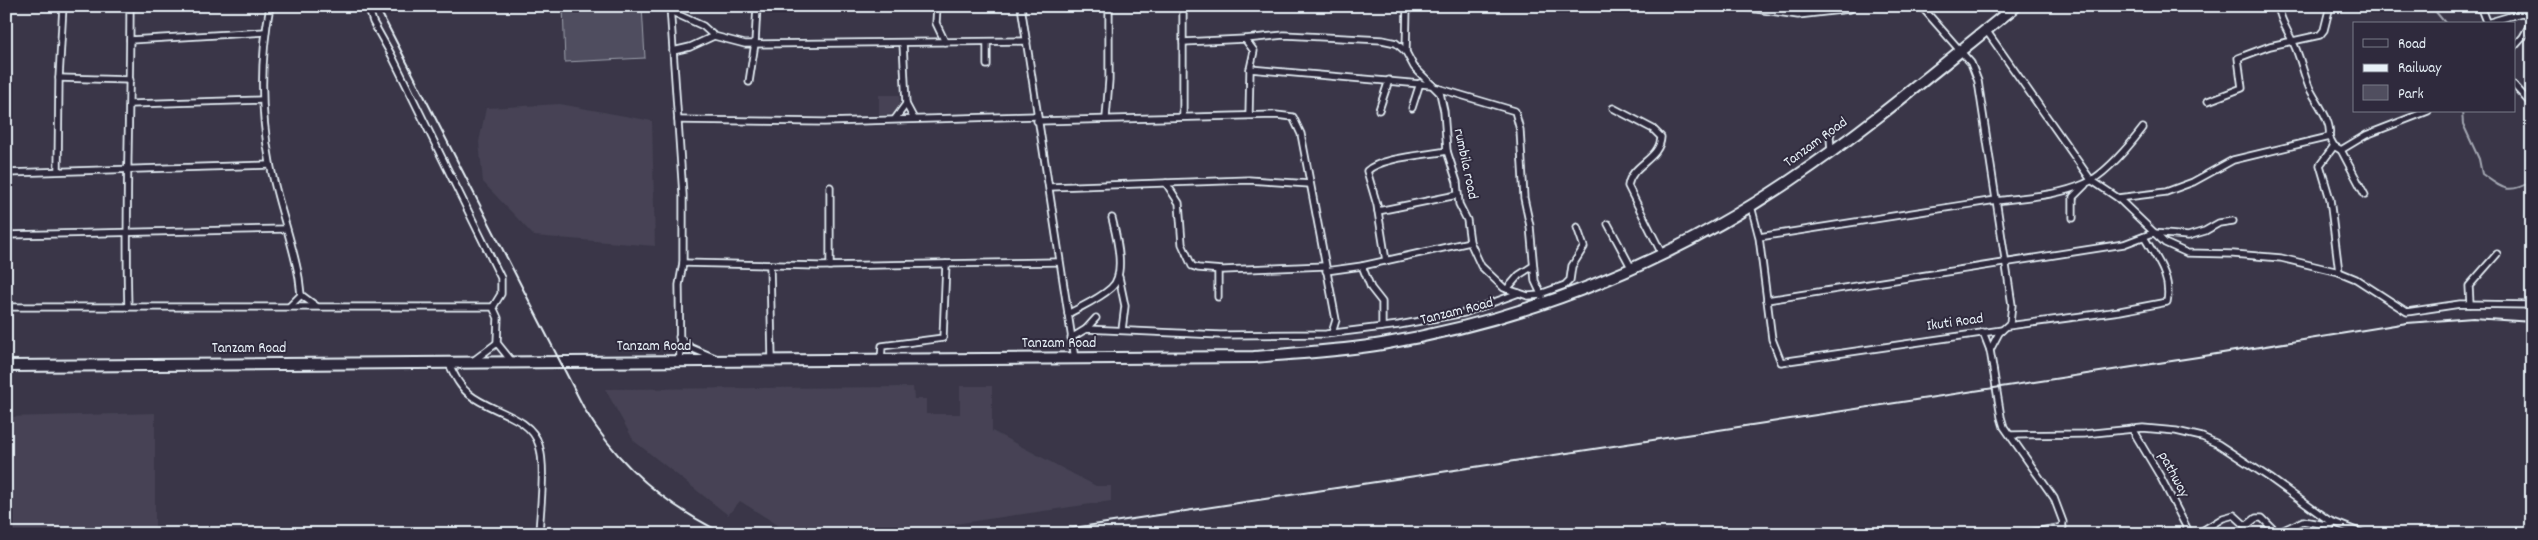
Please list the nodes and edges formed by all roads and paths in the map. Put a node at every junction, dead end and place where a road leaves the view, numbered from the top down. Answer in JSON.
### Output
{"nodes":[{"id":1,"x":63,"y":6,"type":"edge"},
{"id":2,"x":130,"y":6,"type":"edge"},
{"id":3,"x":270,"y":6,"type":"edge"},
{"id":4,"x":368,"y":6,"type":"edge"},
{"id":5,"x":757,"y":6,"type":"edge"},
{"id":6,"x":937,"y":6,"type":"edge"},
{"id":7,"x":1022,"y":6,"type":"edge"},
{"id":8,"x":1108,"y":6,"type":"edge"},
{"id":9,"x":1182,"y":6,"type":"edge"},
{"id":10,"x":1407,"y":6,"type":"edge"},
{"id":11,"x":1735,"y":6,"type":"edge"},
{"id":12,"x":1783,"y":6,"type":"edge"},
{"id":13,"x":1819,"y":6,"type":"edge"},
{"id":14,"x":1921,"y":6,"type":"edge"},
{"id":15,"x":2016,"y":6,"type":"edge"},
{"id":16,"x":2278,"y":6,"type":"edge"},
{"id":17,"x":2330,"y":6,"type":"edge"},
{"id":18,"x":2480,"y":6,"type":"edge"},
{"id":19,"x":670,"y":9,"type":"edge"},
{"id":20,"x":1850,"y":9,"type":"dead end"},
{"id":21,"x":2532,"y":15,"type":"edge"},
{"id":22,"x":2532,"y":21,"type":"edge"},
{"id":23,"x":2487,"y":22,"type":"edge"},
{"id":24,"x":2490,"y":22,"type":"edge"},
{"id":25,"x":1986,"y":30,"type":"junction"},
{"id":26,"x":265,"y":32,"type":"junction"},
{"id":27,"x":714,"y":36,"type":"junction"},
{"id":28,"x":1245,"y":39,"type":"junction"},
{"id":29,"x":130,"y":40,"type":"junction"},
{"id":30,"x":1027,"y":41,"type":"junction"},
{"id":31,"x":2292,"y":41,"type":"junction"},
{"id":32,"x":945,"y":42,"type":"junction"},
{"id":33,"x":987,"y":42,"type":"junction"},
{"id":34,"x":1183,"y":42,"type":"junction"},
{"id":35,"x":755,"y":43,"type":"junction"},
{"id":36,"x":903,"y":43,"type":"junction"},
{"id":37,"x":2516,"y":45,"type":"edge"},
{"id":38,"x":1961,"y":50,"type":"junction"},
{"id":39,"x":673,"y":51,"type":"junction"},
{"id":40,"x":1406,"y":52,"type":"junction"},
{"id":41,"x":987,"y":65,"type":"dead end"},
{"id":42,"x":1250,"y":69,"type":"junction"},
{"id":43,"x":59,"y":78,"type":"junction"},
{"id":44,"x":130,"y":80,"type":"junction"},
{"id":45,"x":1390,"y":80,"type":"junction"},
{"id":46,"x":749,"y":82,"type":"dead end"},
{"id":47,"x":1420,"y":83,"type":"junction"},
{"id":48,"x":1436,"y":87,"type":"junction"},
{"id":49,"x":2516,"y":87,"type":"edge"},
{"id":50,"x":2529,"y":98,"type":"edge"},
{"id":51,"x":262,"y":100,"type":"junction"},
{"id":52,"x":2208,"y":101,"type":"dead end"},
{"id":53,"x":130,"y":104,"type":"junction"},
{"id":54,"x":906,"y":104,"type":"junction"},
{"id":55,"x":2532,"y":105,"type":"edge"},
{"id":56,"x":1412,"y":108,"type":"dead end"},
{"id":57,"x":1613,"y":108,"type":"dead end"},
{"id":58,"x":1379,"y":110,"type":"dead end"},
{"id":59,"x":2425,"y":112,"type":"edge"},
{"id":60,"x":1183,"y":116,"type":"junction"},
{"id":61,"x":1249,"y":116,"type":"junction"},
{"id":62,"x":1037,"y":118,"type":"junction"},
{"id":63,"x":1106,"y":118,"type":"junction"},
{"id":64,"x":914,"y":119,"type":"junction"},
{"id":65,"x":678,"y":120,"type":"junction"},
{"id":66,"x":895,"y":120,"type":"junction"},
{"id":67,"x":2143,"y":128,"type":"dead end"},
{"id":68,"x":1832,"y":130,"type":"dead end"},
{"id":69,"x":2329,"y":137,"type":"junction"},
{"id":70,"x":2334,"y":146,"type":"junction"},
{"id":71,"x":2341,"y":150,"type":"junction"},
{"id":72,"x":1447,"y":151,"type":"junction"},
{"id":73,"x":1830,"y":153,"type":"junction"},
{"id":74,"x":270,"y":165,"type":"junction"},
{"id":75,"x":128,"y":168,"type":"junction"},
{"id":76,"x":58,"y":170,"type":"junction"},
{"id":77,"x":6,"y":172,"type":"edge"},
{"id":78,"x":2091,"y":180,"type":"junction"},
{"id":79,"x":1166,"y":183,"type":"junction"},
{"id":80,"x":1310,"y":184,"type":"junction"},
{"id":81,"x":2085,"y":184,"type":"junction"},
{"id":82,"x":830,"y":187,"type":"dead end"},
{"id":83,"x":1050,"y":187,"type":"junction"},
{"id":84,"x":1457,"y":195,"type":"junction"},
{"id":85,"x":2365,"y":195,"type":"dead end"},
{"id":86,"x":2118,"y":198,"type":"junction"},
{"id":87,"x":1996,"y":201,"type":"junction"},
{"id":88,"x":1751,"y":206,"type":"junction"},
{"id":89,"x":1378,"y":211,"type":"junction"},
{"id":90,"x":1112,"y":218,"type":"dead end"},
{"id":91,"x":2073,"y":218,"type":"dead end"},
{"id":92,"x":2234,"y":221,"type":"dead end"},
{"id":93,"x":1608,"y":224,"type":"dead end"},
{"id":94,"x":1577,"y":228,"type":"dead end"},
{"id":95,"x":286,"y":229,"type":"junction"},
{"id":96,"x":127,"y":233,"type":"junction"},
{"id":97,"x":2153,"y":233,"type":"junction"},
{"id":98,"x":6,"y":235,"type":"edge"},
{"id":99,"x":1759,"y":237,"type":"junction"},
{"id":100,"x":2144,"y":237,"type":"junction"},
{"id":101,"x":1470,"y":242,"type":"junction"},
{"id":102,"x":1662,"y":254,"type":"junction"},
{"id":103,"x":2497,"y":254,"type":"dead end"},
{"id":104,"x":1386,"y":261,"type":"junction"},
{"id":105,"x":1059,"y":262,"type":"junction"},
{"id":106,"x":2006,"y":262,"type":"junction"},
{"id":107,"x":683,"y":263,"type":"junction"},
{"id":108,"x":946,"y":264,"type":"junction"},
{"id":109,"x":770,"y":265,"type":"junction"},
{"id":110,"x":830,"y":266,"type":"junction"},
{"id":111,"x":1362,"y":266,"type":"junction"},
{"id":112,"x":1533,"y":266,"type":"junction"},
{"id":113,"x":1326,"y":268,"type":"junction"},
{"id":114,"x":1632,"y":269,"type":"junction"},
{"id":115,"x":1218,"y":270,"type":"junction"},
{"id":116,"x":2339,"y":272,"type":"junction"},
{"id":117,"x":1119,"y":277,"type":"junction"},
{"id":118,"x":1507,"y":289,"type":"junction"},
{"id":119,"x":1519,"y":293,"type":"junction"},
{"id":120,"x":301,"y":295,"type":"junction"},
{"id":121,"x":1540,"y":295,"type":"junction"},
{"id":122,"x":1218,"y":297,"type":"dead end"},
{"id":123,"x":1767,"y":300,"type":"junction"},
{"id":124,"x":1550,"y":302,"type":"junction"},
{"id":125,"x":2470,"y":304,"type":"junction"},
{"id":126,"x":2532,"y":305,"type":"edge"},
{"id":127,"x":290,"y":306,"type":"junction"},
{"id":128,"x":316,"y":306,"type":"junction"},
{"id":129,"x":6,"y":307,"type":"edge"},
{"id":130,"x":128,"y":307,"type":"junction"},
{"id":131,"x":493,"y":307,"type":"junction"},
{"id":132,"x":1068,"y":314,"type":"junction"},
{"id":133,"x":1096,"y":318,"type":"dead end"},
{"id":134,"x":1336,"y":320,"type":"junction"},
{"id":135,"x":1382,"y":327,"type":"junction"},
{"id":136,"x":2006,"y":328,"type":"junction"},
{"id":137,"x":1086,"y":329,"type":"junction"},
{"id":138,"x":1122,"y":330,"type":"junction"},
{"id":139,"x":1345,"y":331,"type":"junction"},
{"id":140,"x":1983,"y":332,"type":"junction"},
{"id":141,"x":1332,"y":333,"type":"junction"},
{"id":142,"x":679,"y":337,"type":"junction"},
{"id":143,"x":1072,"y":338,"type":"junction"},
{"id":144,"x":498,"y":343,"type":"junction"},
{"id":145,"x":1990,"y":350,"type":"junction"},
{"id":146,"x":1074,"y":359,"type":"junction"},
{"id":147,"x":772,"y":360,"type":"junction"},
{"id":148,"x":881,"y":360,"type":"junction"},
{"id":149,"x":722,"y":361,"type":"junction"},
{"id":150,"x":448,"y":362,"type":"junction"},
{"id":151,"x":472,"y":362,"type":"junction"},
{"id":152,"x":513,"y":363,"type":"junction"},
{"id":153,"x":680,"y":363,"type":"junction"},
{"id":154,"x":6,"y":366,"type":"edge"},
{"id":155,"x":2132,"y":429,"type":"junction"},
{"id":156,"x":2011,"y":435,"type":"junction"},
{"id":157,"x":2332,"y":526,"type":"dead end"},
{"id":158,"x":2062,"y":532,"type":"edge"},
{"id":159,"x":540,"y":534,"type":"edge"},
{"id":160,"x":2024,"y":534,"type":"edge"},
{"id":161,"x":2190,"y":534,"type":"edge"},
{"id":162,"x":2197,"y":534,"type":"edge"},
{"id":163,"x":2364,"y":534,"type":"edge"}],
"edges":[{"from":1,"to":43,"type":"street"},
{"from":2,"to":29,"type":"street"},
{"from":3,"to":26,"type":"street"},
{"from":4,"to":131,"type":"street"},
{"from":5,"to":35,"type":"street"},
{"from":6,"to":32,"type":"street"},
{"from":7,"to":30,"type":"street"},
{"from":8,"to":63,"type":"street"},
{"from":9,"to":34,"type":"street"},
{"from":10,"to":40,"type":"street"},
{"from":11,"to":20,"type":"street"},
{"from":12,"to":13,"type":"street"},
{"from":14,"to":38,"type":"street"},
{"from":15,"to":25,"type":"highway","name":"Tanzam Road"},
{"from":16,"to":31,"type":"street"},
{"from":17,"to":31,"type":"street"},
{"from":18,"to":23,"type":"street"},
{"from":19,"to":27,"type":"street"},
{"from":19,"to":39,"type":"street"},
{"from":21,"to":24,"type":"street"},
{"from":22,"to":37,"type":"street"},
{"from":25,"to":38,"type":"highway","name":"Tanzam Road"},
{"from":25,"to":78,"type":"street"},
{"from":26,"to":29,"type":"street"},
{"from":26,"to":51,"type":"street"},
{"from":27,"to":35,"type":"street"},
{"from":27,"to":39,"type":"street"},
{"from":28,"to":34,"type":"street"},
{"from":28,"to":40,"type":"street"},
{"from":28,"to":42,"type":"street"},
{"from":29,"to":44,"type":"street"},
{"from":30,"to":33,"type":"street"},
{"from":30,"to":62,"type":"street"},
{"from":31,"to":52,"type":"street"},
{"from":31,"to":69,"type":"street"},
{"from":32,"to":33,"type":"street"},
{"from":32,"to":36,"type":"street"},
{"from":33,"to":41,"type":"street"},
{"from":34,"to":60,"type":"street"},
{"from":35,"to":36,"type":"street"},
{"from":35,"to":46,"type":"street"},
{"from":36,"to":54,"type":"street"},
{"from":38,"to":73,"type":"highway","name":"Tanzam Road"},
{"from":38,"to":87,"type":"street"},
{"from":39,"to":65,"type":"street"},
{"from":40,"to":48,"type":"street"},
{"from":42,"to":45,"type":"street"},
{"from":42,"to":61,"type":"street"},
{"from":43,"to":44,"type":"street"},
{"from":43,"to":76,"type":"street"},
{"from":44,"to":53,"type":"street"},
{"from":45,"to":47,"type":"street"},
{"from":45,"to":58,"type":"street"},
{"from":47,"to":48,"type":"street"},
{"from":47,"to":56,"type":"street"},
{"from":48,"to":72,"type":"street","name":"rumbila road"},
{"from":48,"to":112,"type":"street"},
{"from":49,"to":50,"type":"street"},
{"from":50,"to":55,"type":"street"},
{"from":51,"to":53,"type":"street"},
{"from":51,"to":74,"type":"street"},
{"from":53,"to":75,"type":"street"},
{"from":54,"to":64,"type":"street"},
{"from":54,"to":66,"type":"street"},
{"from":57,"to":102,"type":"street"},
{"from":59,"to":71,"type":"street"},
{"from":60,"to":61,"type":"street"},
{"from":60,"to":63,"type":"street"},
{"from":61,"to":80,"type":"street"},
{"from":62,"to":63,"type":"street"},
{"from":62,"to":64,"type":"street"},
{"from":62,"to":83,"type":"street"},
{"from":64,"to":66,"type":"street"},
{"from":65,"to":66,"type":"street"},
{"from":65,"to":107,"type":"street"},
{"from":67,"to":78,"type":"street"},
{"from":68,"to":73,"type":"street"},
{"from":69,"to":70,"type":"street"},
{"from":69,"to":86,"type":"street"},
{"from":70,"to":71,"type":"street"},
{"from":70,"to":116,"type":"street"},
{"from":71,"to":85,"type":"street"},
{"from":72,"to":84,"type":"street","name":"rumbila road"},
{"from":72,"to":89,"type":"street"},
{"from":73,"to":88,"type":"highway","name":"Tanzam Road"},
{"from":74,"to":75,"type":"street"},
{"from":74,"to":95,"type":"street"},
{"from":75,"to":76,"type":"street"},
{"from":75,"to":96,"type":"street"},
{"from":76,"to":77,"type":"street"},
{"from":78,"to":81,"type":"street"},
{"from":78,"to":86,"type":"street"},
{"from":79,"to":80,"type":"street"},
{"from":79,"to":83,"type":"street"},
{"from":79,"to":115,"type":"street"},
{"from":80,"to":113,"type":"street"},
{"from":81,"to":87,"type":"street"},
{"from":81,"to":91,"type":"street"},
{"from":82,"to":110,"type":"street"},
{"from":83,"to":105,"type":"street"},
{"from":84,"to":89,"type":"street"},
{"from":84,"to":101,"type":"street","name":"rumbila road"},
{"from":86,"to":97,"type":"street"},
{"from":87,"to":99,"type":"street"},
{"from":87,"to":106,"type":"street"},
{"from":88,"to":99,"type":"street","name":"Ikuti Road"},
{"from":88,"to":102,"type":"highway","name":"Tanzam Road"},
{"from":89,"to":104,"type":"street"},
{"from":90,"to":117,"type":"street"},
{"from":92,"to":97,"type":"street"},
{"from":93,"to":114,"type":"street"},
{"from":94,"to":121,"type":"street"},
{"from":95,"to":96,"type":"street"},
{"from":95,"to":120,"type":"street"},
{"from":96,"to":98,"type":"street"},
{"from":96,"to":130,"type":"street"},
{"from":97,"to":100,"type":"street"},
{"from":97,"to":116,"type":"street"},
{"from":99,"to":123,"type":"street","name":"Ikuti Road"},
{"from":100,"to":106,"type":"street"},
{"from":100,"to":136,"type":"street","name":"Ikuti Road"},
{"from":101,"to":104,"type":"street"},
{"from":101,"to":118,"type":"street","name":"rumbila road"},
{"from":102,"to":114,"type":"highway","name":"Tanzam Road"},
{"from":103,"to":125,"type":"street"},
{"from":104,"to":111,"type":"street"},
{"from":105,"to":108,"type":"street"},
{"from":105,"to":132,"type":"street"},
{"from":106,"to":123,"type":"street"},
{"from":106,"to":136,"type":"street"},
{"from":107,"to":109,"type":"street"},
{"from":107,"to":142,"type":"street"},
{"from":108,"to":110,"type":"street"},
{"from":108,"to":148,"type":"street"},
{"from":109,"to":110,"type":"street"},
{"from":109,"to":147,"type":"street"},
{"from":111,"to":113,"type":"street"},
{"from":111,"to":135,"type":"street"},
{"from":112,"to":118,"type":"street"},
{"from":112,"to":121,"type":"street"},
{"from":113,"to":115,"type":"street"},
{"from":113,"to":134,"type":"street"},
{"from":114,"to":124,"type":"highway","name":"Tanzam Road"},
{"from":115,"to":122,"type":"street"},
{"from":116,"to":125,"type":"street"},
{"from":117,"to":132,"type":"street"},
{"from":117,"to":138,"type":"street"},
{"from":118,"to":119,"type":"street","name":"rumbila road"},
{"from":119,"to":121,"type":"street","name":"rumbila road"},
{"from":119,"to":135,"type":"street"},
{"from":120,"to":127,"type":"street"},
{"from":120,"to":128,"type":"street"},
{"from":121,"to":124,"type":"street"},
{"from":123,"to":140,"type":"street","name":"Ikuti Road"},
{"from":124,"to":146,"type":"highway","name":"Tanzam Road"},
{"from":125,"to":126,"type":"street"},
{"from":127,"to":128,"type":"street"},
{"from":127,"to":130,"type":"street"},
{"from":128,"to":131,"type":"street"},
{"from":129,"to":130,"type":"street"},
{"from":131,"to":144,"type":"street"},
{"from":132,"to":143,"type":"street"},
{"from":133,"to":137,"type":"street"},
{"from":134,"to":139,"type":"street"},
{"from":134,"to":141,"type":"street"},
{"from":135,"to":139,"type":"street"},
{"from":136,"to":140,"type":"street","name":"Ikuti Road"},
{"from":136,"to":145,"type":"street"},
{"from":137,"to":138,"type":"street"},
{"from":137,"to":143,"type":"street"},
{"from":138,"to":141,"type":"street"},
{"from":139,"to":141,"type":"street"},
{"from":140,"to":145,"type":"street"},
{"from":142,"to":149,"type":"street"},
{"from":142,"to":153,"type":"street"},
{"from":143,"to":146,"type":"street"},
{"from":144,"to":151,"type":"street"},
{"from":144,"to":152,"type":"street"},
{"from":145,"to":156,"type":"street"},
{"from":146,"to":148,"type":"highway","name":"Tanzam Road"},
{"from":147,"to":148,"type":"highway","name":"Tanzam Road"},
{"from":147,"to":149,"type":"highway","name":"Tanzam Road"},
{"from":149,"to":153,"type":"highway","name":"Tanzam Road"},
{"from":150,"to":151,"type":"highway","name":"Tanzam Road"},
{"from":150,"to":154,"type":"highway","name":"Tanzam Road"},
{"from":150,"to":159,"type":"street"},
{"from":151,"to":152,"type":"highway","name":"Tanzam Road"},
{"from":152,"to":153,"type":"highway","name":"Tanzam Road"},
{"from":155,"to":156,"type":"street"},
{"from":155,"to":161,"type":"street","name":"pathway"},
{"from":155,"to":163,"type":"street"},
{"from":156,"to":158,"type":"street"},
{"from":157,"to":162,"type":"street"},
{"from":158,"to":160,"type":"street"}]}
